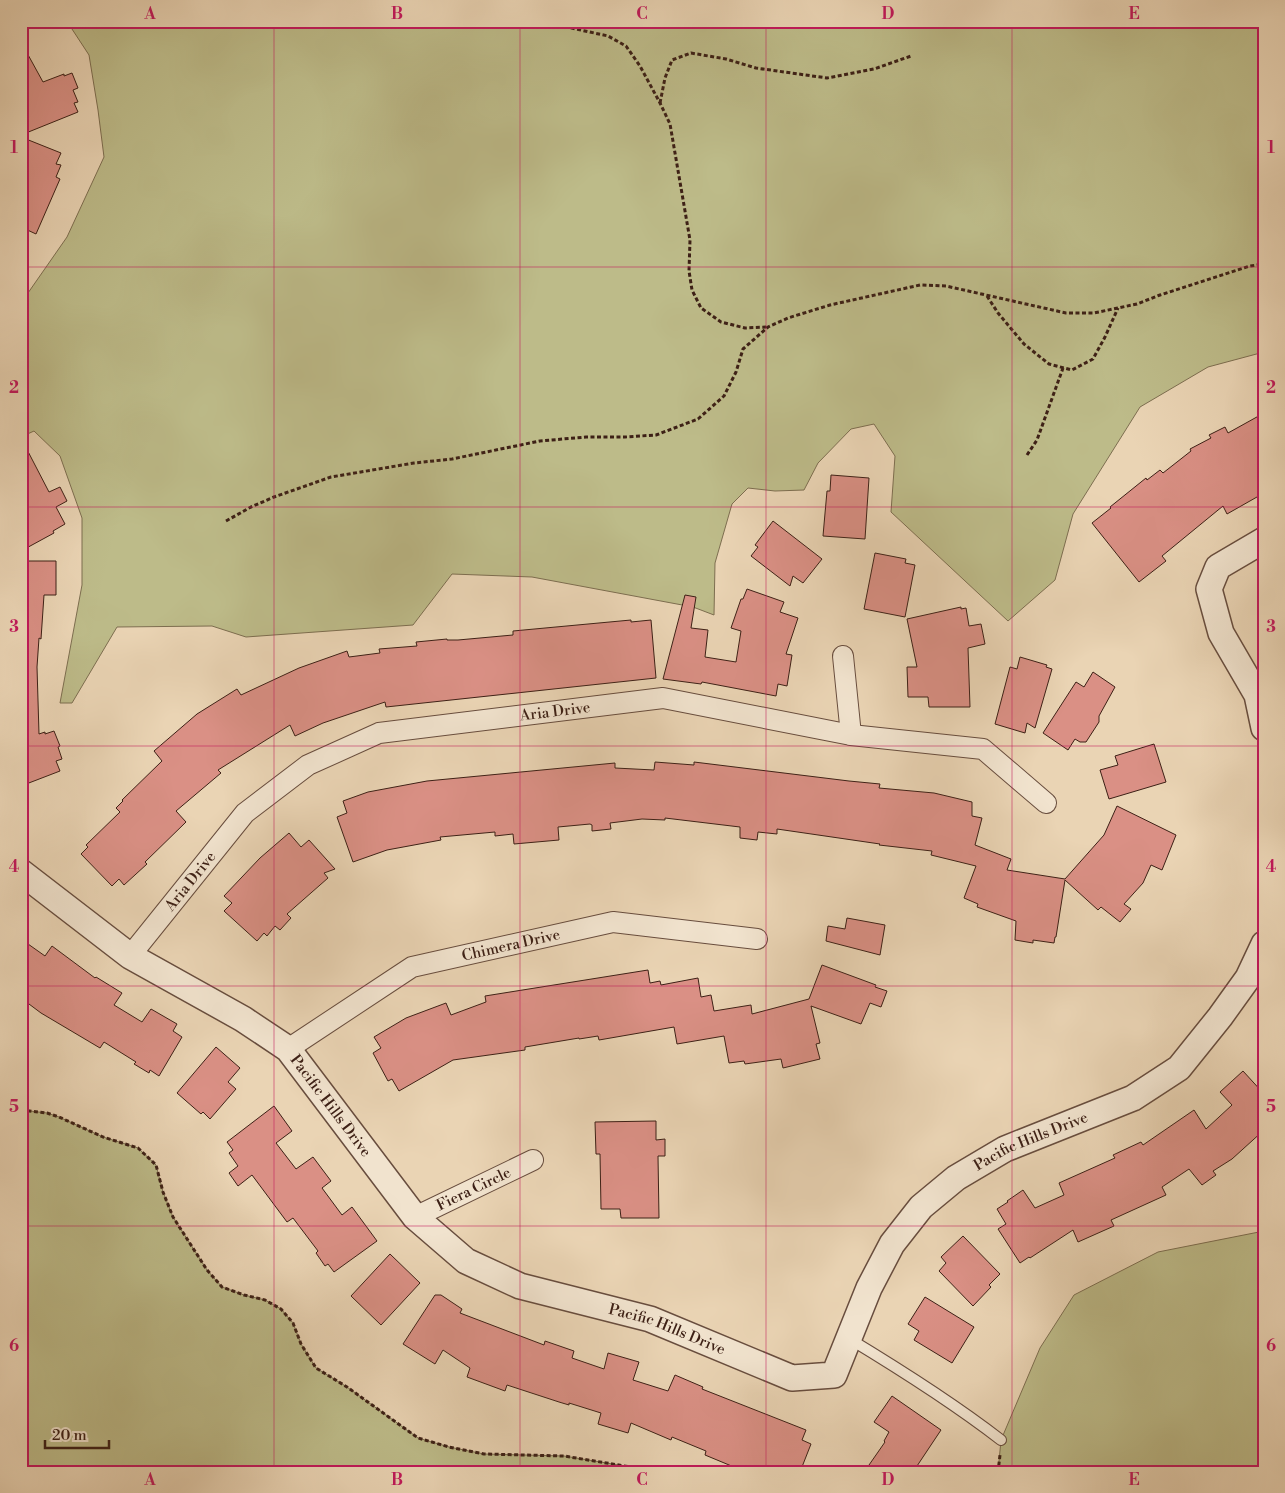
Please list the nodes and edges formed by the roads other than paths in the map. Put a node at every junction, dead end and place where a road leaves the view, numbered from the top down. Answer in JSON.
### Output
{"nodes":[{"id":1,"x":1264,"y":540,"type":"edge"},
{"id":2,"x":843,"y":656,"type":"dead end"},
{"id":3,"x":1264,"y":728,"type":"edge"},
{"id":4,"x":851,"y":735,"type":"junction"},
{"id":5,"x":1046,"y":803,"type":"dead end"},
{"id":6,"x":21,"y":872,"type":"edge"},
{"id":7,"x":757,"y":939,"type":"dead end"},
{"id":8,"x":1264,"y":944,"type":"edge"},
{"id":9,"x":130,"y":956,"type":"junction"},
{"id":10,"x":288,"y":1050,"type":"junction"},
{"id":11,"x":534,"y":1160,"type":"dead end"},
{"id":12,"x":415,"y":1217,"type":"junction"},
{"id":13,"x":848,"y":1338,"type":"junction"},
{"id":14,"x":1001,"y":1440,"type":"dead end"}],
"edges":[{"from":1,"to":3,"type":"street"},
{"from":2,"to":4,"type":"street"},
{"from":4,"to":5,"type":"street","name":"Aria Drive"},
{"from":4,"to":9,"type":"street","name":"Aria Drive"},
{"from":6,"to":9,"type":"street","name":"Pacific Hills Drive"},
{"from":7,"to":10,"type":"street","name":"Chimera Drive"},
{"from":8,"to":13,"type":"street","name":"Pacific Hills Drive"},
{"from":9,"to":10,"type":"street","name":"Pacific Hills Drive"},
{"from":10,"to":12,"type":"street","name":"Pacific Hills Drive"},
{"from":11,"to":12,"type":"street","name":"Fiera Circle"},
{"from":12,"to":13,"type":"street","name":"Pacific Hills Drive"},
{"from":13,"to":14,"type":"lane"}]}
